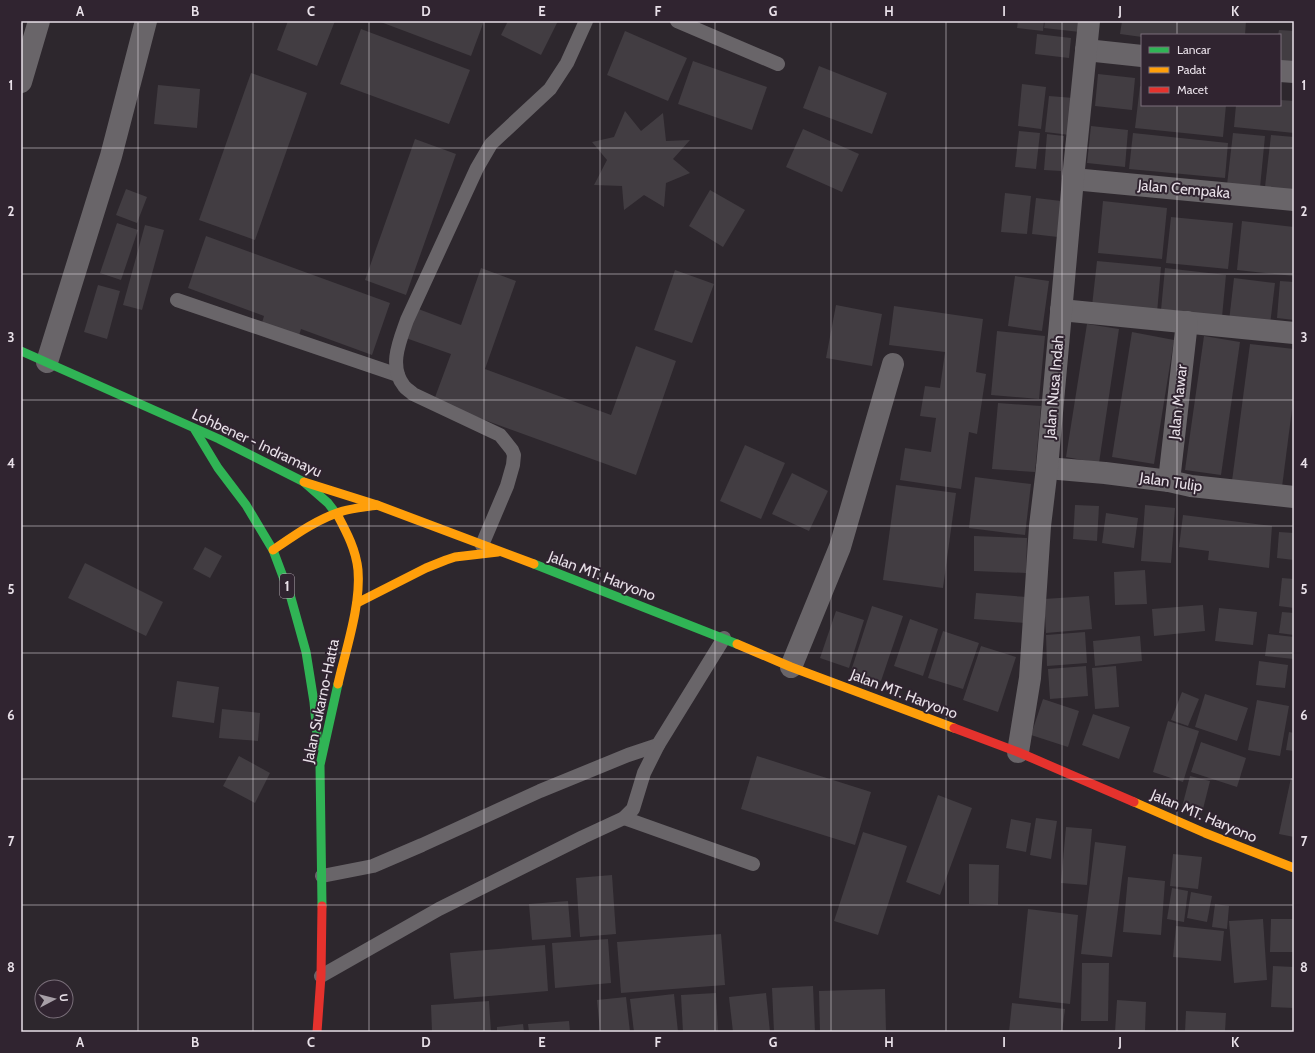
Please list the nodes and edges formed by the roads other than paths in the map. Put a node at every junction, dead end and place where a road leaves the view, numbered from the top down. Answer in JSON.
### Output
{"nodes":[{"id":1,"x":39,"y":21,"type":"edge"},
{"id":2,"x":146,"y":21,"type":"edge"},
{"id":3,"x":586,"y":21,"type":"edge"},
{"id":4,"x":678,"y":21,"type":"edge"},
{"id":5,"x":1089,"y":21,"type":"edge"},
{"id":6,"x":1086,"y":50,"type":"junction"},
{"id":7,"x":1141,"y":56,"type":"edge"},
{"id":8,"x":778,"y":64,"type":"dead end"},
{"id":9,"x":1281,"y":71,"type":"edge"},
{"id":10,"x":1294,"y":72,"type":"edge"},
{"id":11,"x":21,"y":82,"type":"edge"},
{"id":12,"x":1073,"y":179,"type":"junction"},
{"id":13,"x":1294,"y":200,"type":"edge"},
{"id":14,"x":177,"y":300,"type":"dead end"},
{"id":15,"x":1061,"y":310,"type":"junction"},
{"id":16,"x":1187,"y":322,"type":"junction"},
{"id":17,"x":1294,"y":332,"type":"edge"},
{"id":18,"x":21,"y":350,"type":"edge"},
{"id":19,"x":38,"y":358,"type":"junction"},
{"id":20,"x":893,"y":364,"type":"dead end"},
{"id":21,"x":398,"y":375,"type":"junction"},
{"id":22,"x":195,"y":430,"type":"junction"},
{"id":23,"x":1047,"y":468,"type":"junction"},
{"id":24,"x":1169,"y":481,"type":"junction"},
{"id":25,"x":304,"y":482,"type":"junction"},
{"id":26,"x":1294,"y":497,"type":"edge"},
{"id":27,"x":377,"y":505,"type":"junction"},
{"id":28,"x":336,"y":513,"type":"junction"},
{"id":29,"x":482,"y":544,"type":"junction"},
{"id":30,"x":273,"y":550,"type":"junction"},
{"id":31,"x":501,"y":551,"type":"junction"},
{"id":32,"x":357,"y":603,"type":"junction"},
{"id":33,"x":724,"y":638,"type":"junction"},
{"id":34,"x":791,"y":667,"type":"junction"},
{"id":35,"x":658,"y":745,"type":"junction"},
{"id":36,"x":1018,"y":752,"type":"junction"},
{"id":37,"x":320,"y":765,"type":"junction"},
{"id":38,"x":624,"y":818,"type":"junction"},
{"id":39,"x":753,"y":864,"type":"dead end"},
{"id":40,"x":1294,"y":868,"type":"edge"},
{"id":41,"x":322,"y":876,"type":"junction"},
{"id":42,"x":321,"y":976,"type":"junction"},
{"id":43,"x":317,"y":1032,"type":"edge"}],
"edges":[{"from":1,"to":11,"type":"street"},
{"from":2,"to":19,"type":"street"},
{"from":3,"to":21,"type":"lane"},
{"from":4,"to":8,"type":"lane"},
{"from":5,"to":6,"type":"street","name":"Jalan Nusa Indah"},
{"from":6,"to":7,"type":"street"},
{"from":6,"to":12,"type":"street","name":"Jalan Nusa Indah"},
{"from":9,"to":10,"type":"street"},
{"from":12,"to":13,"type":"street","name":"Jalan Cempaka"},
{"from":12,"to":15,"type":"street","name":"Jalan Nusa Indah"},
{"from":14,"to":21,"type":"lane"},
{"from":15,"to":16,"type":"street"},
{"from":15,"to":23,"type":"street","name":"Jalan Nusa Indah"},
{"from":16,"to":17,"type":"street"},
{"from":16,"to":24,"type":"street","name":"Jalan Mawar"},
{"from":18,"to":19,"type":"main road","number":"1"},
{"from":19,"to":22,"type":"main road","name":"Lohbener - Indramayu","number":"1"},
{"from":20,"to":34,"type":"street"},
{"from":21,"to":29,"type":"lane"},
{"from":22,"to":25,"type":"main road","name":"Lohbener - Indramayu","number":"1"},
{"from":22,"to":30,"type":"main road","number":"1"},
{"from":23,"to":24,"type":"street","name":"Jalan Tulip"},
{"from":23,"to":36,"type":"street","name":"Jalan Nusa Indah"},
{"from":24,"to":26,"type":"street","name":"Jalan Tulip"},
{"from":25,"to":27,"type":"main road","name":"Lohbener - Indramayu"},
{"from":25,"to":28,"type":"main road","number":"1"},
{"from":27,"to":28,"type":"main road"},
{"from":27,"to":29,"type":"main road","name":"Lohbener - Indramayu"},
{"from":28,"to":30,"type":"main road"},
{"from":28,"to":32,"type":"main road","number":"1"},
{"from":29,"to":31,"type":"main road","name":"Lohbener - Indramayu"},
{"from":30,"to":37,"type":"main road","number":"1"},
{"from":31,"to":32,"type":"main road"},
{"from":31,"to":33,"type":"main road","name":"Jalan MT. Haryono"},
{"from":32,"to":37,"type":"main road","name":"Jalan Sukarno-Hatta","number":"1"},
{"from":33,"to":34,"type":"main road","name":"Jalan MT. Haryono"},
{"from":33,"to":35,"type":"lane"},
{"from":34,"to":36,"type":"main road","name":"Jalan MT. Haryono"},
{"from":35,"to":38,"type":"lane"},
{"from":35,"to":41,"type":"lane"},
{"from":36,"to":40,"type":"main road","name":"Jalan MT. Haryono"},
{"from":37,"to":41,"type":"main road","name":"Jalan Sukarno-Hatta","number":"1"},
{"from":38,"to":39,"type":"lane"},
{"from":38,"to":42,"type":"lane"},
{"from":41,"to":42,"type":"main road","name":"Jalan Sukarno-Hatta","number":"1"},
{"from":42,"to":43,"type":"main road","name":"Jalan Sukarno-Hatta","number":"1"}]}
